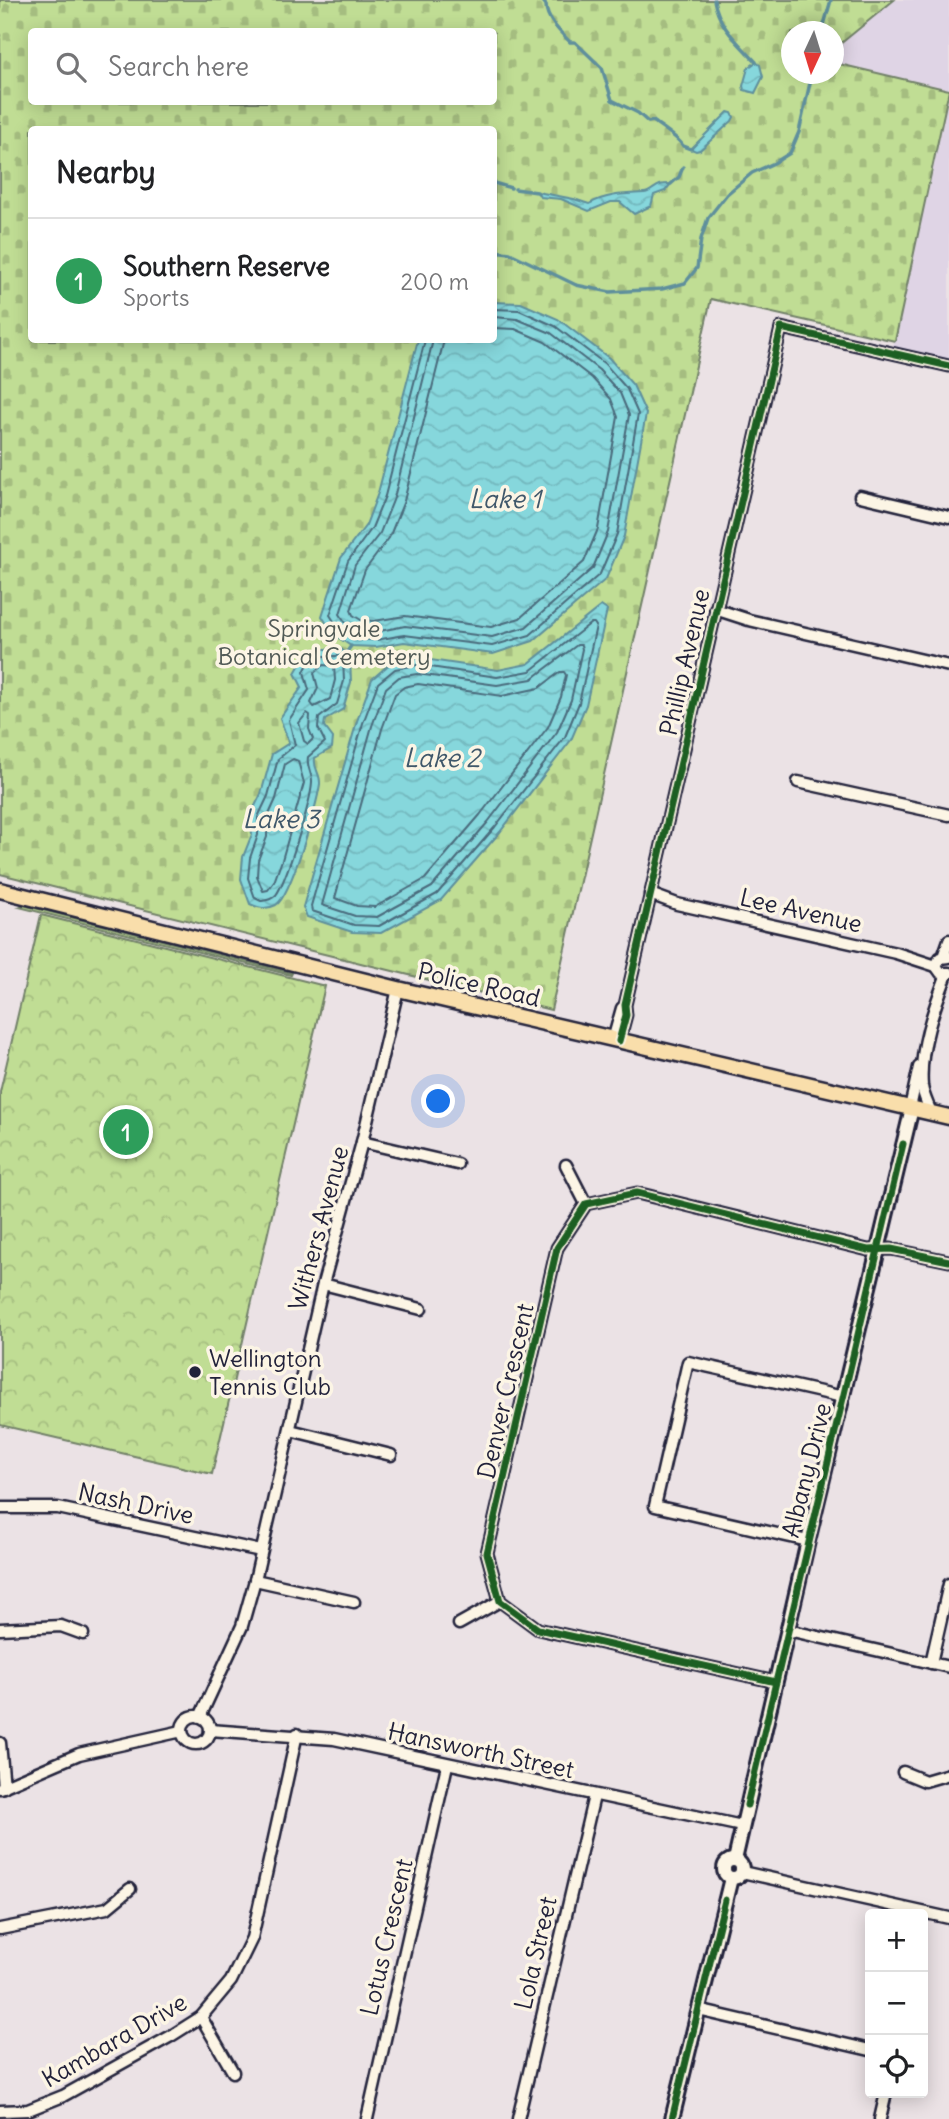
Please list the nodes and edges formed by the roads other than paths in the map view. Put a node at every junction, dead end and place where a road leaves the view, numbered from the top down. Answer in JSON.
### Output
{"nodes":[{"id":1,"x":949,"y":366,"type":"edge"},
{"id":2,"x":860,"y":496,"type":"dead end"},
{"id":3,"x":949,"y":517,"type":"edge"},
{"id":4,"x":714,"y":613,"type":"junction"},
{"id":5,"x":949,"y":666,"type":"edge"},
{"id":6,"x":798,"y":782,"type":"dead end"},
{"id":7,"x":949,"y":815,"type":"edge"},
{"id":8,"x":0,"y":890,"type":"edge"},
{"id":9,"x":649,"y":898,"type":"junction"},
{"id":10,"x":949,"y":940,"type":"edge"},
{"id":11,"x":943,"y":966,"type":"edge"},
{"id":12,"x":398,"y":989,"type":"junction"},
{"id":13,"x":616,"y":1040,"type":"junction"},
{"id":14,"x":924,"y":1054,"type":"junction"},
{"id":15,"x":911,"y":1108,"type":"junction"},
{"id":16,"x":931,"y":1112,"type":"junction"},
{"id":17,"x":949,"y":1116,"type":"edge"},
{"id":18,"x":362,"y":1142,"type":"junction"},
{"id":19,"x":457,"y":1164,"type":"dead end"},
{"id":20,"x":566,"y":1165,"type":"dead end"},
{"id":21,"x":586,"y":1204,"type":"junction"},
{"id":22,"x":877,"y":1249,"type":"junction"},
{"id":23,"x":949,"y":1261,"type":"edge"},
{"id":24,"x":323,"y":1284,"type":"junction"},
{"id":25,"x":421,"y":1310,"type":"dead end"},
{"id":26,"x":843,"y":1397,"type":"junction"},
{"id":27,"x":290,"y":1430,"type":"junction"},
{"id":28,"x":391,"y":1455,"type":"dead end"},
{"id":29,"x":0,"y":1508,"type":"edge"},
{"id":30,"x":808,"y":1541,"type":"junction"},
{"id":31,"x":261,"y":1551,"type":"junction"},
{"id":32,"x":255,"y":1580,"type":"junction"},
{"id":33,"x":949,"y":1584,"type":"edge"},
{"id":34,"x":500,"y":1601,"type":"junction"},
{"id":35,"x":354,"y":1602,"type":"dead end"},
{"id":36,"x":459,"y":1624,"type":"dead end"},
{"id":37,"x":0,"y":1629,"type":"edge"},
{"id":38,"x":788,"y":1630,"type":"junction"},
{"id":39,"x":83,"y":1634,"type":"dead end"},
{"id":40,"x":931,"y":1663,"type":"junction"},
{"id":41,"x":949,"y":1667,"type":"edge"},
{"id":42,"x":776,"y":1682,"type":"junction"},
{"id":43,"x":200,"y":1717,"type":"junction"},
{"id":44,"x":210,"y":1730,"type":"junction"},
{"id":45,"x":182,"y":1731,"type":"junction"},
{"id":46,"x":298,"y":1734,"type":"junction"},
{"id":47,"x":0,"y":1743,"type":"edge"},
{"id":48,"x":447,"y":1765,"type":"junction"},
{"id":49,"x":902,"y":1772,"type":"dead end"},
{"id":50,"x":949,"y":1774,"type":"edge"},
{"id":51,"x":2,"y":1788,"type":"edge"},
{"id":52,"x":594,"y":1796,"type":"junction"},
{"id":53,"x":742,"y":1826,"type":"junction"},
{"id":54,"x":736,"y":1870,"type":"junction"},
{"id":55,"x":130,"y":1889,"type":"dead end"},
{"id":56,"x":949,"y":1918,"type":"edge"},
{"id":57,"x":0,"y":1929,"type":"edge"},
{"id":58,"x":698,"y":2010,"type":"junction"},
{"id":59,"x":201,"y":2017,"type":"junction"},
{"id":60,"x":865,"y":2049,"type":"edge"},
{"id":61,"x":233,"y":2071,"type":"dead end"},
{"id":62,"x":885,"y":2098,"type":"edge"},
{"id":63,"x":0,"y":2111,"type":"edge"},
{"id":64,"x":366,"y":2119,"type":"edge"},
{"id":65,"x":518,"y":2119,"type":"edge"},
{"id":66,"x":673,"y":2119,"type":"edge"},
{"id":67,"x":880,"y":2119,"type":"edge"}],
"edges":[{"from":1,"to":4,"type":"street","name":"Phillip Avenue"},
{"from":2,"to":3,"type":"street"},
{"from":4,"to":5,"type":"street"},
{"from":4,"to":9,"type":"street","name":"Phillip Avenue"},
{"from":6,"to":7,"type":"street"},
{"from":8,"to":12,"type":"main road","name":"Police Road"},
{"from":9,"to":11,"type":"street","name":"Lee Avenue"},
{"from":9,"to":13,"type":"street","name":"Phillip Avenue"},
{"from":10,"to":11,"type":"street"},
{"from":11,"to":14,"type":"street"},
{"from":12,"to":13,"type":"main road","name":"Police Road"},
{"from":12,"to":18,"type":"street","name":"Withers Avenue"},
{"from":13,"to":15,"type":"main road","name":"Police Road"},
{"from":14,"to":15,"type":"street"},
{"from":14,"to":16,"type":"street"},
{"from":15,"to":16,"type":"main road","name":"Police Road"},
{"from":15,"to":22,"type":"street","name":"Albany Drive"},
{"from":16,"to":17,"type":"main road","name":"Police Road"},
{"from":18,"to":19,"type":"street"},
{"from":18,"to":24,"type":"street","name":"Withers Avenue"},
{"from":20,"to":21,"type":"street"},
{"from":21,"to":22,"type":"street"},
{"from":21,"to":34,"type":"street","name":"Denver Crescent"},
{"from":22,"to":23,"type":"street"},
{"from":22,"to":26,"type":"street","name":"Albany Drive"},
{"from":24,"to":25,"type":"street"},
{"from":24,"to":27,"type":"street","name":"Withers Avenue"},
{"from":26,"to":30,"type":"street","name":"Albany Drive"},
{"from":26,"to":30,"type":"street"},
{"from":27,"to":28,"type":"street"},
{"from":27,"to":31,"type":"street","name":"Withers Avenue"},
{"from":29,"to":31,"type":"street","name":"Nash Drive"},
{"from":30,"to":38,"type":"street","name":"Albany Drive"},
{"from":31,"to":32,"type":"street","name":"Withers Avenue"},
{"from":32,"to":35,"type":"street"},
{"from":32,"to":43,"type":"street","name":"Withers Avenue"},
{"from":33,"to":40,"type":"street"},
{"from":34,"to":36,"type":"street"},
{"from":34,"to":42,"type":"street"},
{"from":37,"to":39,"type":"street"},
{"from":38,"to":40,"type":"street"},
{"from":38,"to":42,"type":"street","name":"Albany Drive"},
{"from":40,"to":41,"type":"street"},
{"from":42,"to":53,"type":"street","name":"Albany Drive"},
{"from":43,"to":44,"type":"street"},
{"from":43,"to":45,"type":"street"},
{"from":44,"to":45,"type":"street"},
{"from":44,"to":46,"type":"street","name":"Hansworth Street"},
{"from":45,"to":51,"type":"street"},
{"from":46,"to":48,"type":"street","name":"Hansworth Street"},
{"from":46,"to":59,"type":"street","name":"Kambara Drive"},
{"from":47,"to":51,"type":"street"},
{"from":48,"to":52,"type":"street","name":"Hansworth Street"},
{"from":48,"to":64,"type":"street","name":"Lotus Crescent"},
{"from":49,"to":50,"type":"street"},
{"from":52,"to":53,"type":"street","name":"Hansworth Street"},
{"from":52,"to":65,"type":"street","name":"Lola Street"},
{"from":53,"to":54,"type":"street","name":"Albany Drive"},
{"from":54,"to":56,"type":"street"},
{"from":54,"to":58,"type":"street","name":"Albany Drive"},
{"from":55,"to":57,"type":"street"},
{"from":58,"to":60,"type":"street"},
{"from":58,"to":66,"type":"street","name":"Albany Drive"},
{"from":59,"to":61,"type":"street"},
{"from":59,"to":63,"type":"street","name":"Kambara Drive"},
{"from":62,"to":67,"type":"street"}]}
